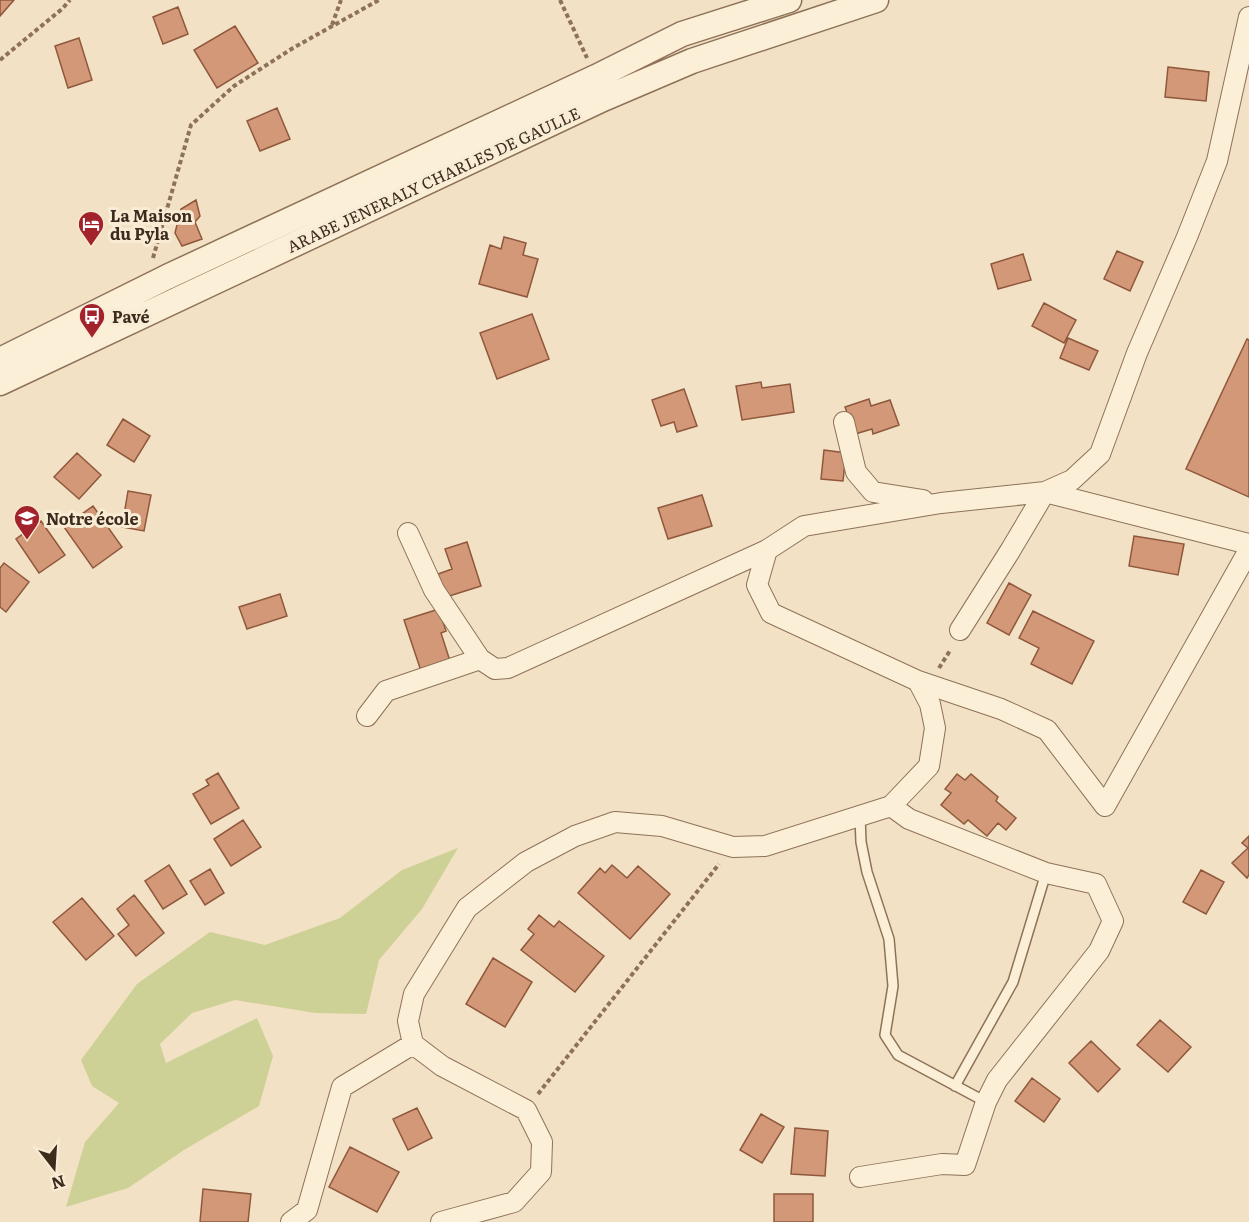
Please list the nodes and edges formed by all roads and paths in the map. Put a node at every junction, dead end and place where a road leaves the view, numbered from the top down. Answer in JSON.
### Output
{"nodes":[{"id":1,"x":70,"y":0,"type":"edge"},
{"id":2,"x":341,"y":0,"type":"edge"},
{"id":3,"x":379,"y":0,"type":"edge"},
{"id":4,"x":560,"y":0,"type":"edge"},
{"id":5,"x":789,"y":0,"type":"edge"},
{"id":6,"x":876,"y":0,"type":"edge"},
{"id":7,"x":1249,"y":17,"type":"edge"},
{"id":8,"x":332,"y":26,"type":"junction"},
{"id":9,"x":0,"y":60,"type":"edge"},
{"id":10,"x":596,"y":77,"type":"junction"},
{"id":11,"x":145,"y":288,"type":"junction"},
{"id":12,"x":0,"y":360,"type":"edge"},
{"id":13,"x":0,"y":383,"type":"edge"},
{"id":14,"x":844,"y":422,"type":"dead end"},
{"id":15,"x":1045,"y":492,"type":"junction"},
{"id":16,"x":941,"y":503,"type":"junction"},
{"id":17,"x":408,"y":533,"type":"dead end"},
{"id":18,"x":1249,"y":544,"type":"edge"},
{"id":19,"x":767,"y":550,"type":"junction"},
{"id":20,"x":1249,"y":550,"type":"edge"},
{"id":21,"x":957,"y":637,"type":"joint"},
{"id":22,"x":480,"y":659,"type":"junction"},
{"id":23,"x":937,"y":670,"type":"dead end"},
{"id":24,"x":918,"y":681,"type":"junction"},
{"id":25,"x":367,"y":716,"type":"dead end"},
{"id":26,"x":891,"y":806,"type":"junction"},
{"id":27,"x":860,"y":816,"type":"junction"},
{"id":28,"x":733,"y":847,"type":"junction"},
{"id":29,"x":1046,"y":873,"type":"junction"},
{"id":30,"x":413,"y":1044,"type":"junction"},
{"id":31,"x":955,"y":1086,"type":"junction"},
{"id":32,"x":986,"y":1102,"type":"junction"},
{"id":33,"x":526,"y":1110,"type":"junction"},
{"id":34,"x":860,"y":1177,"type":"dead end"},
{"id":35,"x":291,"y":1222,"type":"edge"},
{"id":36,"x":441,"y":1222,"type":"edge"}],
"edges":[{"from":1,"to":9,"type":"path"},
{"from":2,"to":8,"type":"path"},
{"from":3,"to":8,"type":"path"},
{"from":4,"to":10,"type":"path"},
{"from":5,"to":10,"type":"street","name":"ARABE JENERALY CHARLES DE GAULLE"},
{"from":6,"to":13,"type":"street","name":"ARABE JENERALY CHARLES DE GAULLE"},
{"from":7,"to":15,"type":"street"},
{"from":8,"to":11,"type":"path"},
{"from":10,"to":11,"type":"street","name":"ARABE JENERALY CHARLES DE GAULLE"},
{"from":11,"to":12,"type":"street","name":"ARABE JENERALY CHARLES DE GAULLE"},
{"from":14,"to":16,"type":"street"},
{"from":15,"to":16,"type":"street"},
{"from":15,"to":18,"type":"street"},
{"from":15,"to":21,"type":"street"},
{"from":16,"to":19,"type":"street"},
{"from":17,"to":22,"type":"street"},
{"from":19,"to":22,"type":"street"},
{"from":19,"to":24,"type":"street"},
{"from":20,"to":24,"type":"street"},
{"from":21,"to":23,"type":"path"},
{"from":22,"to":25,"type":"street"},
{"from":24,"to":26,"type":"street"},
{"from":26,"to":27,"type":"street"},
{"from":26,"to":29,"type":"street"},
{"from":27,"to":28,"type":"street"},
{"from":27,"to":31,"type":"lane"},
{"from":28,"to":30,"type":"street"},
{"from":28,"to":33,"type":"path"},
{"from":29,"to":31,"type":"lane"},
{"from":29,"to":32,"type":"street"},
{"from":30,"to":33,"type":"street"},
{"from":30,"to":35,"type":"street"},
{"from":31,"to":32,"type":"lane"},
{"from":32,"to":34,"type":"street"},
{"from":33,"to":36,"type":"street"}]}
